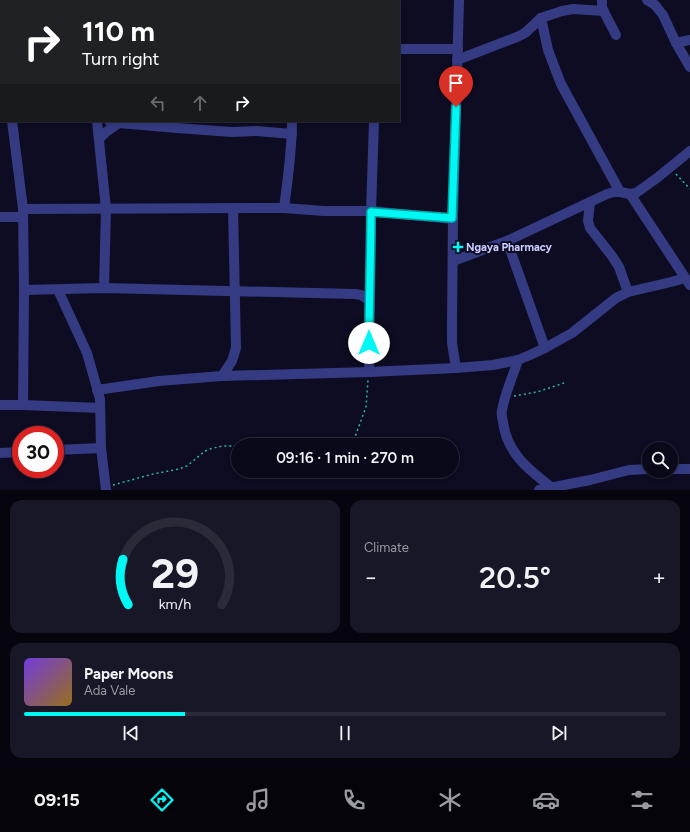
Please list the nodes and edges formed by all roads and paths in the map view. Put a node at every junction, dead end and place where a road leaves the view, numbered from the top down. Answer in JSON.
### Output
{"nodes":[{"id":1,"x":459,"y":0,"type":"edge"},
{"id":2,"x":602,"y":0,"type":"edge"},
{"id":3,"x":647,"y":0,"type":"edge"},
{"id":4,"x":604,"y":11,"type":"junction"},
{"id":5,"x":542,"y":18,"type":"junction"},
{"id":6,"x":616,"y":36,"type":"dead end"},
{"id":7,"x":690,"y":40,"type":"edge"},
{"id":8,"x":676,"y":43,"type":"junction"},
{"id":9,"x":400,"y":49,"type":"edge"},
{"id":10,"x":458,"y":49,"type":"junction"},
{"id":11,"x":458,"y":60,"type":"junction"},
{"id":12,"x":690,"y":67,"type":"edge"},
{"id":13,"x":12,"y":122,"type":"edge"},
{"id":14,"x":97,"y":122,"type":"edge"},
{"id":15,"x":114,"y":122,"type":"edge"},
{"id":16,"x":292,"y":122,"type":"edge"},
{"id":17,"x":374,"y":122,"type":"edge"},
{"id":18,"x":292,"y":134,"type":"junction"},
{"id":19,"x":99,"y":139,"type":"junction"},
{"id":20,"x":690,"y":151,"type":"edge"},
{"id":21,"x":670,"y":168,"type":"junction"},
{"id":22,"x":690,"y":189,"type":"edge"},
{"id":23,"x":625,"y":193,"type":"junction"},
{"id":24,"x":590,"y":202,"type":"junction"},
{"id":25,"x":233,"y":208,"type":"junction"},
{"id":26,"x":284,"y":208,"type":"junction"},
{"id":27,"x":106,"y":209,"type":"junction"},
{"id":28,"x":371,"y":212,"type":"junction"},
{"id":29,"x":23,"y":213,"type":"junction"},
{"id":30,"x":0,"y":216,"type":"edge"},
{"id":31,"x":452,"y":218,"type":"junction"},
{"id":32,"x":507,"y":241,"type":"junction"},
{"id":33,"x":453,"y":261,"type":"junction"},
{"id":34,"x":688,"y":282,"type":"edge"},
{"id":35,"x":370,"y":284,"type":"junction"},
{"id":36,"x":104,"y":288,"type":"junction"},
{"id":37,"x":24,"y":290,"type":"junction"},
{"id":38,"x":58,"y":290,"type":"junction"},
{"id":39,"x":235,"y":291,"type":"junction"},
{"id":40,"x":628,"y":292,"type":"junction"},
{"id":41,"x":355,"y":294,"type":"junction"},
{"id":42,"x":369,"y":300,"type":"junction"},
{"id":43,"x":545,"y":348,"type":"junction"},
{"id":44,"x":518,"y":360,"type":"junction"},
{"id":45,"x":456,"y":368,"type":"junction"},
{"id":46,"x":369,"y":372,"type":"junction"},
{"id":47,"x":222,"y":376,"type":"junction"},
{"id":48,"x":564,"y":383,"type":"dead end"},
{"id":49,"x":97,"y":390,"type":"junction"},
{"id":50,"x":505,"y":398,"type":"junction"},
{"id":51,"x":0,"y":405,"type":"edge"},
{"id":52,"x":23,"y":405,"type":"junction"},
{"id":53,"x":100,"y":408,"type":"junction"},
{"id":54,"x":355,"y":438,"type":"edge"},
{"id":55,"x":231,"y":446,"type":"edge"},
{"id":56,"x":100,"y":448,"type":"junction"},
{"id":57,"x":64,"y":450,"type":"edge"},
{"id":58,"x":12,"y":452,"type":"edge"},
{"id":59,"x":0,"y":453,"type":"edge"},
{"id":60,"x":642,"y":469,"type":"edge"},
{"id":61,"x":678,"y":469,"type":"edge"},
{"id":62,"x":690,"y":469,"type":"edge"},
{"id":63,"x":550,"y":487,"type":"junction"},
{"id":64,"x":106,"y":488,"type":"edge"},
{"id":65,"x":539,"y":490,"type":"edge"}],
"edges":[{"from":1,"to":10,"type":"street"},
{"from":2,"to":4,"type":"street"},
{"from":3,"to":8,"type":"street"},
{"from":4,"to":5,"type":"street"},
{"from":4,"to":6,"type":"street"},
{"from":5,"to":11,"type":"street"},
{"from":5,"to":23,"type":"street"},
{"from":7,"to":8,"type":"street"},
{"from":8,"to":12,"type":"street"},
{"from":9,"to":10,"type":"street"},
{"from":10,"to":11,"type":"street"},
{"from":11,"to":31,"type":"street"},
{"from":13,"to":29,"type":"street"},
{"from":14,"to":19,"type":"street"},
{"from":15,"to":18,"type":"street"},
{"from":15,"to":19,"type":"street"},
{"from":16,"to":18,"type":"street"},
{"from":17,"to":28,"type":"street"},
{"from":18,"to":26,"type":"street"},
{"from":19,"to":27,"type":"street"},
{"from":20,"to":21,"type":"street"},
{"from":21,"to":22,"type":"path"},
{"from":21,"to":23,"type":"street"},
{"from":23,"to":24,"type":"street"},
{"from":23,"to":34,"type":"street"},
{"from":24,"to":32,"type":"street"},
{"from":24,"to":40,"type":"street"},
{"from":25,"to":26,"type":"street"},
{"from":25,"to":27,"type":"street"},
{"from":25,"to":39,"type":"street"},
{"from":26,"to":28,"type":"street"},
{"from":27,"to":29,"type":"street"},
{"from":27,"to":36,"type":"street"},
{"from":28,"to":31,"type":"street"},
{"from":28,"to":35,"type":"street"},
{"from":29,"to":30,"type":"street"},
{"from":29,"to":37,"type":"street"},
{"from":31,"to":33,"type":"street"},
{"from":32,"to":33,"type":"street"},
{"from":32,"to":43,"type":"street"},
{"from":33,"to":45,"type":"street"},
{"from":34,"to":40,"type":"street"},
{"from":35,"to":41,"type":"street"},
{"from":35,"to":42,"type":"street"},
{"from":36,"to":38,"type":"street"},
{"from":36,"to":39,"type":"street"},
{"from":37,"to":38,"type":"street"},
{"from":37,"to":52,"type":"street"},
{"from":38,"to":49,"type":"street"},
{"from":39,"to":41,"type":"street"},
{"from":39,"to":47,"type":"street"},
{"from":40,"to":43,"type":"street"},
{"from":41,"to":42,"type":"street"},
{"from":42,"to":46,"type":"street"},
{"from":43,"to":44,"type":"street"},
{"from":44,"to":45,"type":"street"},
{"from":44,"to":50,"type":"street"},
{"from":45,"to":46,"type":"street"},
{"from":46,"to":47,"type":"street"},
{"from":46,"to":54,"type":"path"},
{"from":47,"to":49,"type":"street"},
{"from":48,"to":50,"type":"path"},
{"from":49,"to":53,"type":"street"},
{"from":50,"to":63,"type":"street"},
{"from":51,"to":52,"type":"street"},
{"from":52,"to":53,"type":"street"},
{"from":53,"to":56,"type":"street"},
{"from":55,"to":64,"type":"path"},
{"from":56,"to":57,"type":"street"},
{"from":56,"to":64,"type":"street"},
{"from":58,"to":59,"type":"street"},
{"from":60,"to":63,"type":"street"},
{"from":61,"to":62,"type":"street"},
{"from":63,"to":65,"type":"street"}]}
